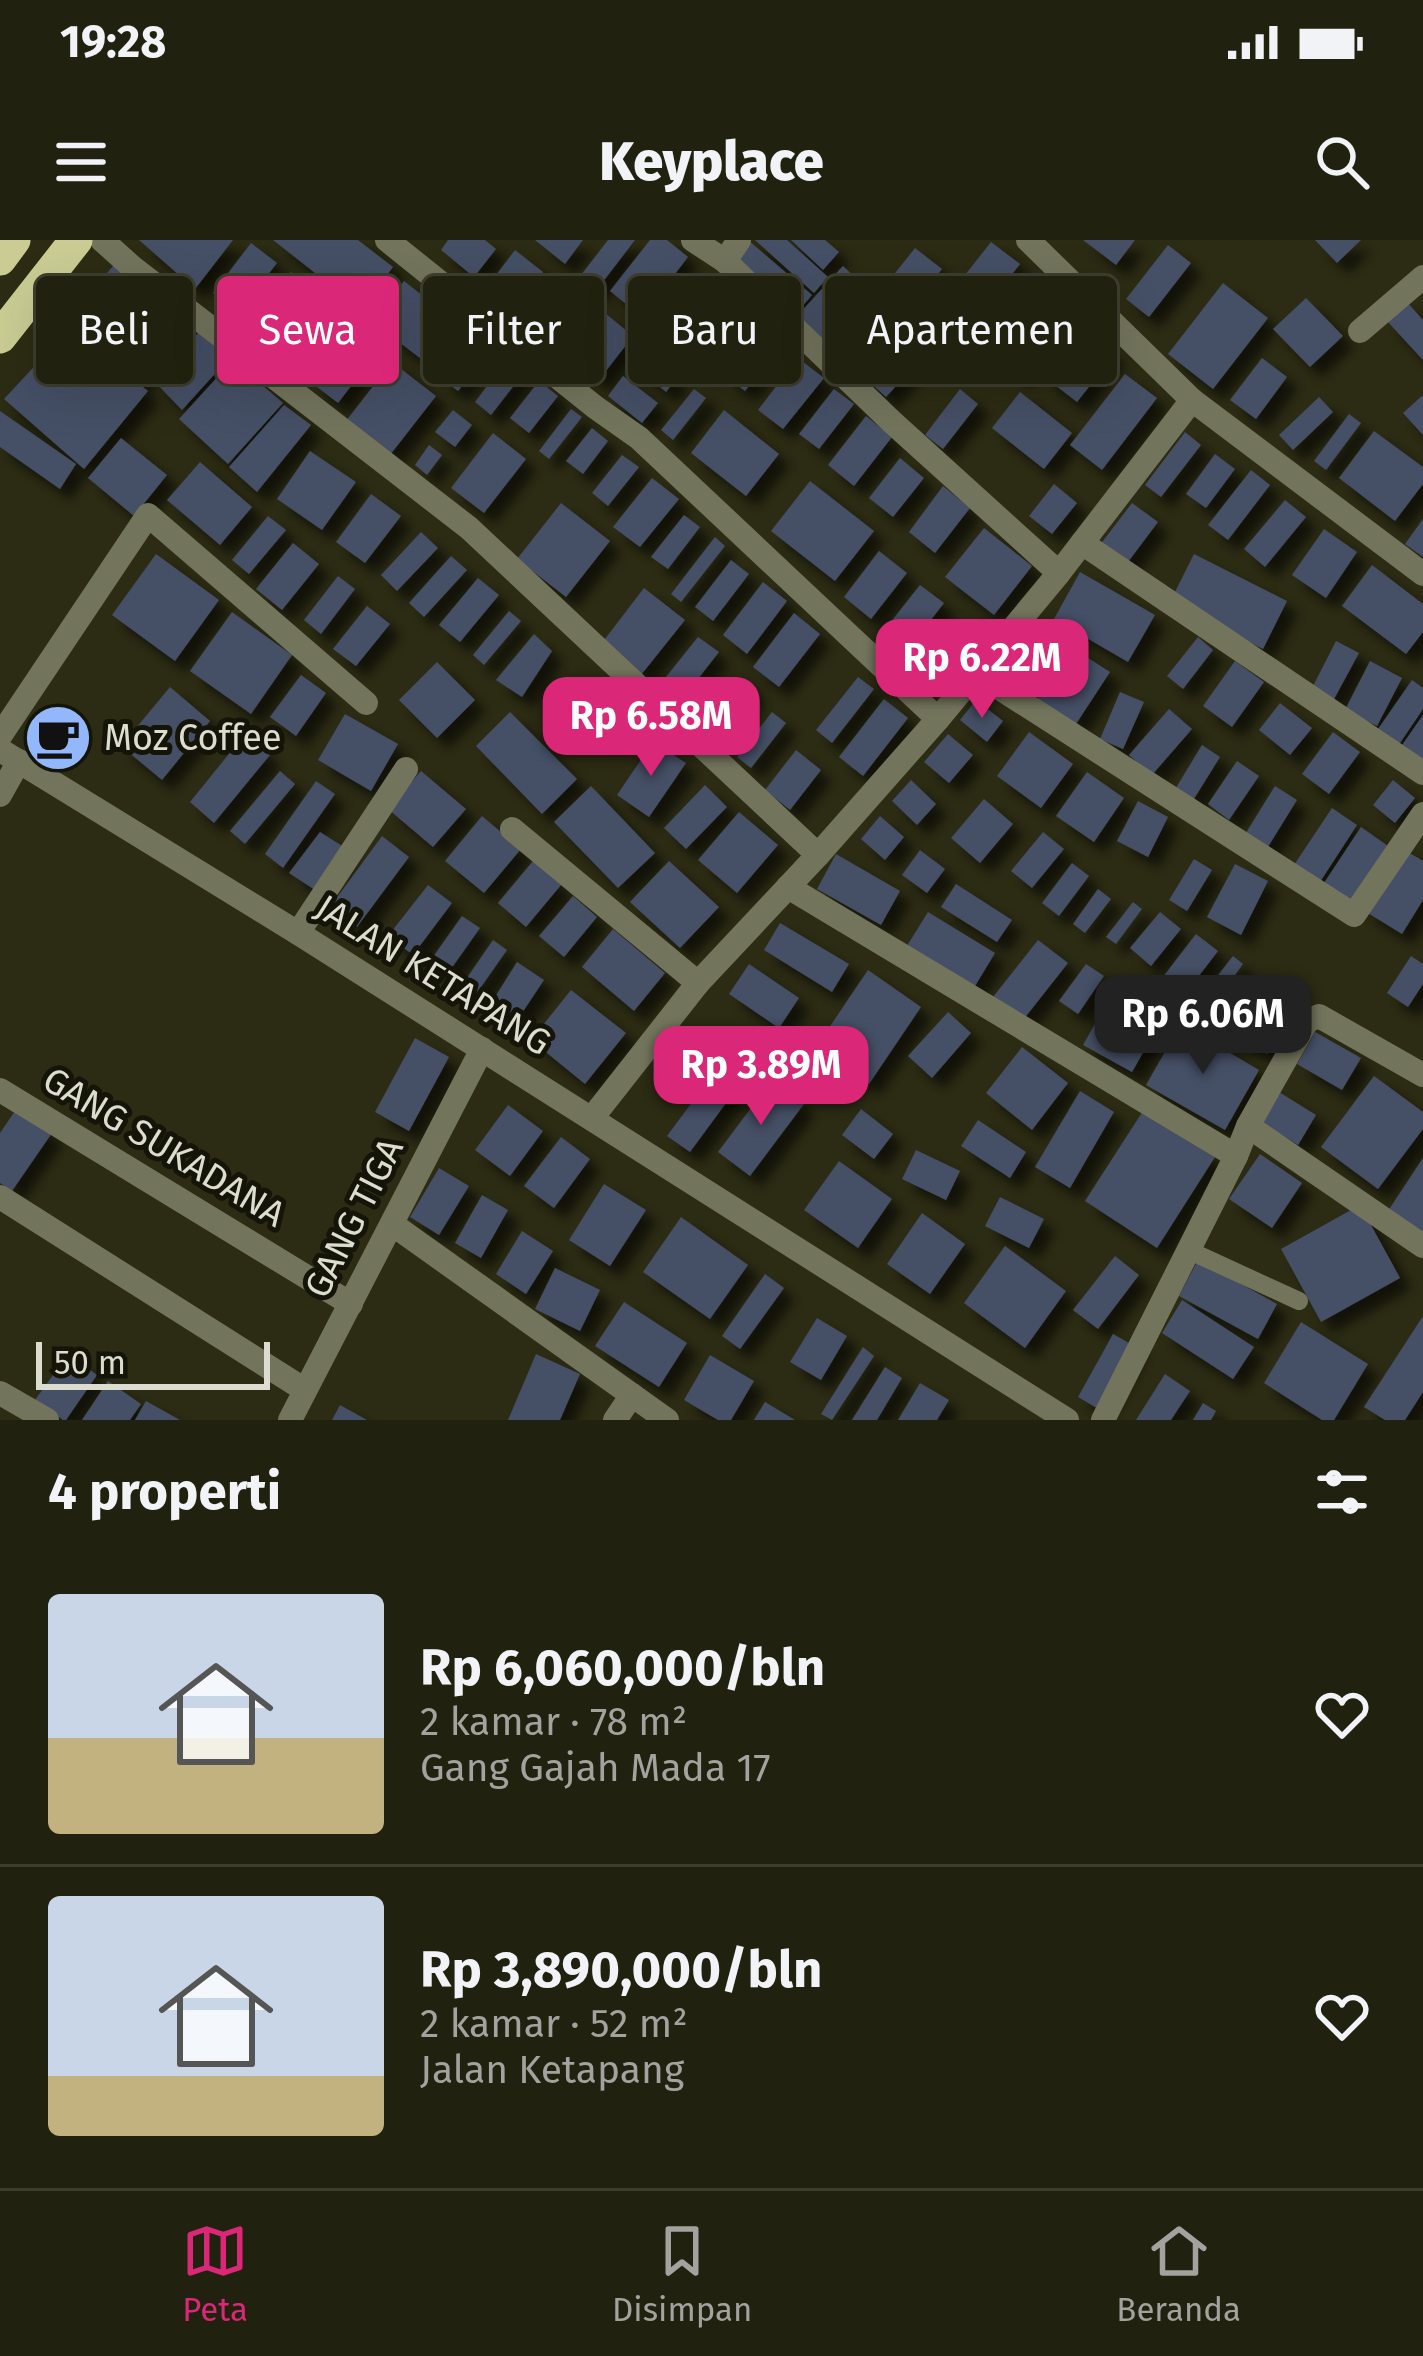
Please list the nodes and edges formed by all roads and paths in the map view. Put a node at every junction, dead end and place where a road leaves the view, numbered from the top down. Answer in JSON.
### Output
{"nodes":[{"id":1,"x":14,"y":240,"type":"edge"},
{"id":2,"x":76,"y":240,"type":"edge"},
{"id":3,"x":102,"y":240,"type":"edge"},
{"id":4,"x":387,"y":240,"type":"edge"},
{"id":5,"x":692,"y":240,"type":"edge"},
{"id":6,"x":1028,"y":240,"type":"edge"},
{"id":7,"x":732,"y":251,"type":"edge"},
{"id":8,"x":0,"y":259,"type":"edge"},
{"id":9,"x":1423,"y":277,"type":"edge"},
{"id":10,"x":1360,"y":331,"type":"dead end"},
{"id":11,"x":0,"y":337,"type":"edge"},
{"id":12,"x":1192,"y":400,"type":"junction"},
{"id":13,"x":1082,"y":543,"type":"junction"},
{"id":14,"x":1059,"y":573,"type":"junction"},
{"id":15,"x":1423,"y":574,"type":"edge"},
{"id":16,"x":976,"y":673,"type":"junction"},
{"id":17,"x":366,"y":704,"type":"dead end"},
{"id":18,"x":938,"y":719,"type":"junction"},
{"id":19,"x":0,"y":736,"type":"edge"},
{"id":20,"x":9,"y":755,"type":"edge"},
{"id":21,"x":406,"y":769,"type":"dead end"},
{"id":22,"x":1423,"y":773,"type":"edge"},
{"id":23,"x":0,"y":795,"type":"edge"},
{"id":24,"x":1420,"y":826,"type":"edge"},
{"id":25,"x":512,"y":829,"type":"dead end"},
{"id":26,"x":818,"y":855,"type":"junction"},
{"id":27,"x":788,"y":887,"type":"junction"},
{"id":28,"x":298,"y":932,"type":"junction"},
{"id":29,"x":698,"y":982,"type":"junction"},
{"id":30,"x":482,"y":1049,"type":"junction"},
{"id":31,"x":1423,"y":1075,"type":"edge"},
{"id":32,"x":0,"y":1090,"type":"edge"},
{"id":33,"x":592,"y":1118,"type":"junction"},
{"id":34,"x":1248,"y":1126,"type":"junction"},
{"id":35,"x":1236,"y":1156,"type":"junction"},
{"id":36,"x":0,"y":1197,"type":"edge"},
{"id":37,"x":392,"y":1224,"type":"junction"},
{"id":38,"x":1423,"y":1246,"type":"edge"},
{"id":39,"x":1189,"y":1250,"type":"junction"},
{"id":40,"x":1299,"y":1301,"type":"dead end"},
{"id":41,"x":351,"y":1304,"type":"junction"},
{"id":42,"x":305,"y":1390,"type":"junction"},
{"id":43,"x":0,"y":1393,"type":"edge"},
{"id":44,"x":632,"y":1395,"type":"junction"},
{"id":45,"x":47,"y":1420,"type":"edge"},
{"id":46,"x":290,"y":1420,"type":"edge"},
{"id":47,"x":615,"y":1420,"type":"edge"},
{"id":48,"x":667,"y":1420,"type":"edge"},
{"id":49,"x":1067,"y":1420,"type":"edge"},
{"id":50,"x":1102,"y":1420,"type":"edge"}],
"edges":[{"from":1,"to":8,"type":"highway"},
{"from":2,"to":11,"type":"highway"},
{"from":3,"to":26,"type":"street"},
{"from":4,"to":18,"type":"street"},
{"from":5,"to":7,"type":"street"},
{"from":6,"to":12,"type":"street"},
{"from":7,"to":14,"type":"street"},
{"from":9,"to":10,"type":"street"},
{"from":12,"to":13,"type":"street"},
{"from":12,"to":15,"type":"street"},
{"from":13,"to":14,"type":"street"},
{"from":13,"to":22,"type":"street"},
{"from":14,"to":16,"type":"street"},
{"from":16,"to":18,"type":"street"},
{"from":16,"to":24,"type":"street"},
{"from":17,"to":19,"type":"street"},
{"from":18,"to":26,"type":"street"},
{"from":20,"to":23,"type":"street"},
{"from":20,"to":28,"type":"street","name":"JALAN KETAPANG"},
{"from":21,"to":28,"type":"street"},
{"from":25,"to":29,"type":"street"},
{"from":26,"to":27,"type":"street"},
{"from":27,"to":29,"type":"street"},
{"from":27,"to":35,"type":"street"},
{"from":28,"to":30,"type":"street","name":"JALAN KETAPANG"},
{"from":29,"to":33,"type":"street"},
{"from":30,"to":33,"type":"street","name":"JALAN KETAPANG"},
{"from":30,"to":37,"type":"street","name":"GANG TIGA"},
{"from":31,"to":34,"type":"street"},
{"from":32,"to":41,"type":"street","name":"GANG SUKADANA"},
{"from":33,"to":49,"type":"street","name":"JALAN KETAPANG"},
{"from":34,"to":35,"type":"street"},
{"from":34,"to":38,"type":"street"},
{"from":35,"to":39,"type":"street"},
{"from":36,"to":42,"type":"street"},
{"from":37,"to":41,"type":"street","name":"GANG TIGA"},
{"from":37,"to":44,"type":"street"},
{"from":39,"to":40,"type":"lane"},
{"from":39,"to":50,"type":"street"},
{"from":41,"to":42,"type":"street","name":"GANG TIGA"},
{"from":42,"to":46,"type":"street","name":"GANG TIGA"},
{"from":43,"to":45,"type":"street"},
{"from":44,"to":47,"type":"street"},
{"from":44,"to":48,"type":"street"}]}
